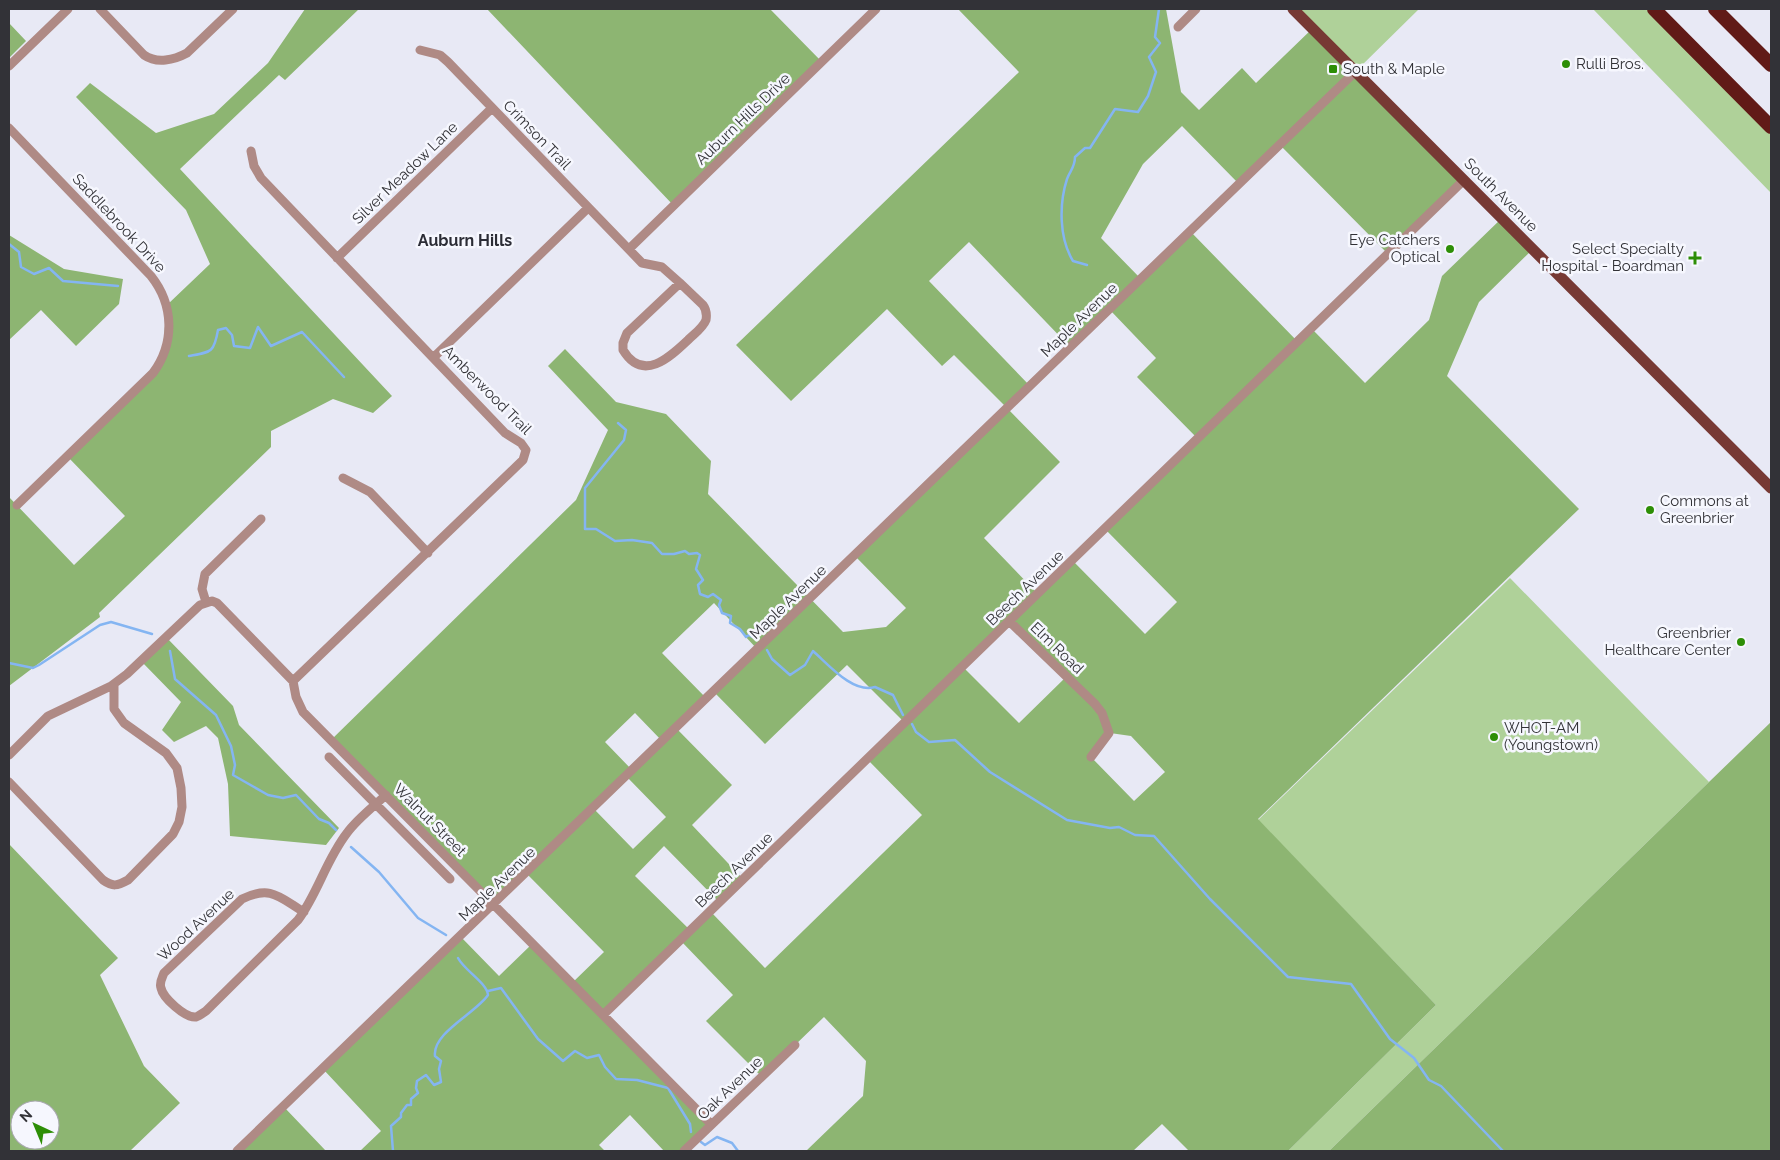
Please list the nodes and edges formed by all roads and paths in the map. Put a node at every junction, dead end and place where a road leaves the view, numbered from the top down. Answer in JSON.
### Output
{"nodes":[{"id":1,"x":68,"y":9,"type":"edge"},
{"id":2,"x":100,"y":9,"type":"edge"},
{"id":3,"x":233,"y":9,"type":"edge"},
{"id":4,"x":876,"y":9,"type":"edge"},
{"id":5,"x":1196,"y":9,"type":"edge"},
{"id":6,"x":1293,"y":9,"type":"edge"},
{"id":7,"x":1654,"y":9,"type":"edge"},
{"id":8,"x":1715,"y":9,"type":"edge"},
{"id":9,"x":1178,"y":27,"type":"dead end"},
{"id":10,"x":420,"y":50,"type":"dead end"},
{"id":11,"x":1771,"y":65,"type":"edge"},
{"id":12,"x":9,"y":66,"type":"edge"},
{"id":13,"x":1356,"y":71,"type":"junction"},
{"id":14,"x":492,"y":108,"type":"junction"},
{"id":15,"x":1771,"y":126,"type":"edge"},
{"id":16,"x":9,"y":128,"type":"edge"},
{"id":17,"x":251,"y":151,"type":"dead end"},
{"id":18,"x":1464,"y":180,"type":"junction"},
{"id":19,"x":588,"y":208,"type":"junction"},
{"id":20,"x":629,"y":249,"type":"junction"},
{"id":21,"x":337,"y":258,"type":"junction"},
{"id":22,"x":680,"y":283,"type":"junction"},
{"id":23,"x":434,"y":357,"type":"junction"},
{"id":24,"x":343,"y":478,"type":"dead end"},
{"id":25,"x":1771,"y":488,"type":"edge"},
{"id":26,"x":17,"y":505,"type":"dead end"},
{"id":27,"x":261,"y":519,"type":"dead end"},
{"id":28,"x":428,"y":553,"type":"junction"},
{"id":29,"x":206,"y":602,"type":"junction"},
{"id":30,"x":1010,"y":622,"type":"junction"},
{"id":31,"x":293,"y":681,"type":"junction"},
{"id":32,"x":114,"y":684,"type":"junction"},
{"id":33,"x":9,"y":755,"type":"edge"},
{"id":34,"x":329,"y":757,"type":"dead end"},
{"id":35,"x":1091,"y":757,"type":"dead end"},
{"id":36,"x":9,"y":782,"type":"edge"},
{"id":37,"x":386,"y":795,"type":"junction"},
{"id":38,"x":375,"y":805,"type":"junction"},
{"id":39,"x":450,"y":879,"type":"dead end"},
{"id":40,"x":495,"y":905,"type":"junction"},
{"id":41,"x":304,"y":912,"type":"junction"},
{"id":42,"x":603,"y":1015,"type":"junction"},
{"id":43,"x":794,"y":1046,"type":"dead end"},
{"id":44,"x":711,"y":1124,"type":"junction"},
{"id":45,"x":237,"y":1151,"type":"edge"},
{"id":46,"x":684,"y":1151,"type":"edge"}],
"edges":[{"from":1,"to":12,"type":"street"},
{"from":2,"to":3,"type":"street"},
{"from":4,"to":20,"type":"street","name":"Auburn Hills Drive"},
{"from":5,"to":9,"type":"street"},
{"from":6,"to":13,"type":"main road","name":"South Avenue"},
{"from":7,"to":15,"type":"highway"},
{"from":8,"to":11,"type":"highway"},
{"from":10,"to":14,"type":"street","name":"Crimson Trail"},
{"from":13,"to":18,"type":"main road","name":"South Avenue"},
{"from":13,"to":40,"type":"street","name":"Maple Avenue"},
{"from":14,"to":19,"type":"street","name":"Crimson Trail"},
{"from":14,"to":21,"type":"street","name":"Silver Meadow Lane"},
{"from":16,"to":26,"type":"street","name":"Saddlebrook Drive"},
{"from":17,"to":21,"type":"street","name":"Amberwood Trail"},
{"from":18,"to":25,"type":"main road","name":"South Avenue"},
{"from":18,"to":30,"type":"street","name":"Beech Avenue"},
{"from":19,"to":20,"type":"street","name":"Crimson Trail"},
{"from":19,"to":23,"type":"street"},
{"from":20,"to":22,"type":"street","name":"Crimson Trail"},
{"from":21,"to":23,"type":"street","name":"Amberwood Trail"},
{"from":22,"to":22,"type":"street","name":"Crimson Trail"},
{"from":23,"to":28,"type":"street","name":"Amberwood Trail"},
{"from":24,"to":28,"type":"street"},
{"from":27,"to":29,"type":"street"},
{"from":28,"to":31,"type":"street","name":"Amberwood Trail"},
{"from":29,"to":31,"type":"street","name":"Walnut Street"},
{"from":29,"to":32,"type":"street"},
{"from":30,"to":35,"type":"street","name":"Elm Road"},
{"from":30,"to":42,"type":"street","name":"Beech Avenue"},
{"from":31,"to":37,"type":"street","name":"Walnut Street"},
{"from":32,"to":33,"type":"street"},
{"from":32,"to":36,"type":"street"},
{"from":34,"to":38,"type":"street"},
{"from":37,"to":38,"type":"street","name":"Wood Avenue"},
{"from":37,"to":40,"type":"street","name":"Walnut Street"},
{"from":38,"to":39,"type":"street"},
{"from":38,"to":41,"type":"street","name":"Wood Avenue"},
{"from":40,"to":42,"type":"street","name":"Walnut Street"},
{"from":40,"to":45,"type":"street","name":"Maple Avenue"},
{"from":41,"to":41,"type":"street","name":"Wood Avenue"},
{"from":42,"to":44,"type":"street","name":"Walnut Street"},
{"from":43,"to":44,"type":"street","name":"Oak Avenue"},
{"from":44,"to":46,"type":"street","name":"Oak Avenue"}]}
